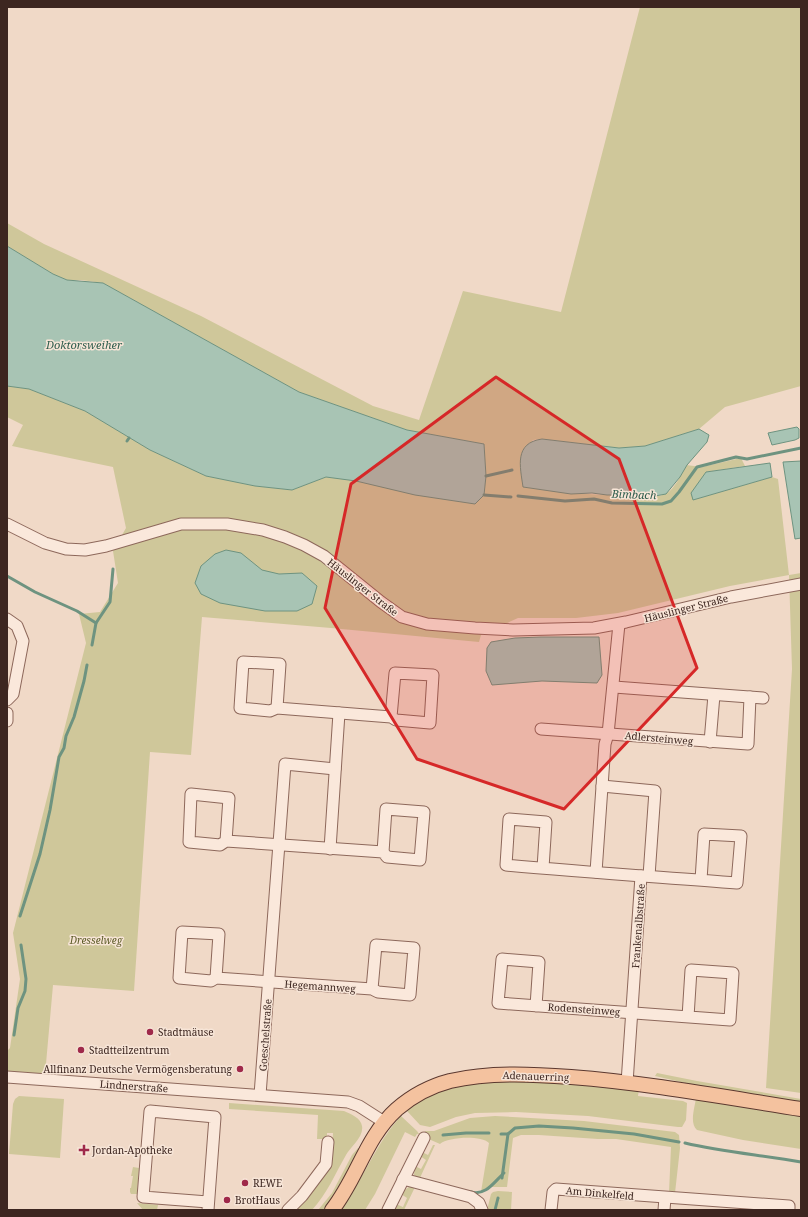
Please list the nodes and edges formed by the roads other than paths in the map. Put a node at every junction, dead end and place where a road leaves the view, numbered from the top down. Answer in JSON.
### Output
{"nodes":[{"id":1,"x":7,"y":524,"type":"edge"},
{"id":2,"x":801,"y":584,"type":"edge"},
{"id":3,"x":7,"y":619,"type":"edge"},
{"id":4,"x":619,"y":624,"type":"junction"},
{"id":5,"x":614,"y":687,"type":"junction"},
{"id":6,"x":714,"y":695,"type":"junction"},
{"id":7,"x":750,"y":697,"type":"junction"},
{"id":8,"x":763,"y":698,"type":"dead end"},
{"id":9,"x":7,"y":700,"type":"edge"},
{"id":10,"x":277,"y":708,"type":"junction"},
{"id":11,"x":7,"y":713,"type":"edge"},
{"id":12,"x":338,"y":713,"type":"junction"},
{"id":13,"x":391,"y":717,"type":"junction"},
{"id":14,"x":7,"y":721,"type":"edge"},
{"id":15,"x":541,"y":729,"type":"dead end"},
{"id":16,"x":608,"y":734,"type":"junction"},
{"id":17,"x":710,"y":742,"type":"junction"},
{"id":18,"x":335,"y":769,"type":"junction"},
{"id":19,"x":602,"y":786,"type":"junction"},
{"id":20,"x":226,"y":841,"type":"junction"},
{"id":21,"x":279,"y":845,"type":"junction"},
{"id":22,"x":330,"y":849,"type":"junction"},
{"id":23,"x":383,"y":852,"type":"junction"},
{"id":24,"x":543,"y":868,"type":"junction"},
{"id":25,"x":596,"y":872,"type":"junction"},
{"id":26,"x":645,"y":876,"type":"junction"},
{"id":27,"x":701,"y":880,"type":"junction"},
{"id":28,"x":216,"y":978,"type":"junction"},
{"id":29,"x":269,"y":982,"type":"junction"},
{"id":30,"x":372,"y":989,"type":"junction"},
{"id":31,"x":536,"y":1006,"type":"junction"},
{"id":32,"x":632,"y":1013,"type":"junction"},
{"id":33,"x":688,"y":1018,"type":"junction"},
{"id":34,"x":7,"y":1077,"type":"edge"},
{"id":35,"x":627,"y":1083,"type":"junction"},
{"id":36,"x":260,"y":1095,"type":"junction"},
{"id":37,"x":801,"y":1109,"type":"edge"},
{"id":38,"x":384,"y":1122,"type":"junction"},
{"id":39,"x":424,"y":1138,"type":"dead end"},
{"id":40,"x":328,"y":1142,"type":"dead end"},
{"id":41,"x":403,"y":1179,"type":"junction"},
{"id":42,"x":665,"y":1198,"type":"junction"},
{"id":43,"x":208,"y":1206,"type":"edge"},
{"id":44,"x":288,"y":1210,"type":"edge"},
{"id":45,"x":332,"y":1210,"type":"edge"},
{"id":46,"x":388,"y":1210,"type":"edge"},
{"id":47,"x":482,"y":1210,"type":"edge"},
{"id":48,"x":551,"y":1210,"type":"edge"},
{"id":49,"x":664,"y":1210,"type":"edge"},
{"id":50,"x":789,"y":1210,"type":"edge"}],
"edges":[{"from":1,"to":4,"type":"street","name":"Häuslinger Straße"},
{"from":2,"to":4,"type":"street","name":"Häuslinger Straße"},
{"from":3,"to":9,"type":"street"},
{"from":4,"to":5,"type":"street"},
{"from":5,"to":6,"type":"street"},
{"from":5,"to":16,"type":"street"},
{"from":6,"to":7,"type":"street"},
{"from":6,"to":17,"type":"street"},
{"from":7,"to":8,"type":"street"},
{"from":7,"to":17,"type":"street","name":"Adlersteinweg"},
{"from":10,"to":10,"type":"street"},
{"from":10,"to":12,"type":"street"},
{"from":11,"to":14,"type":"street"},
{"from":12,"to":13,"type":"street"},
{"from":12,"to":18,"type":"street"},
{"from":13,"to":13,"type":"street"},
{"from":15,"to":16,"type":"street","name":"Adlersteinweg"},
{"from":16,"to":17,"type":"street","name":"Adlersteinweg"},
{"from":16,"to":19,"type":"street"},
{"from":18,"to":21,"type":"street","name":"Goeschelstraße"},
{"from":18,"to":22,"type":"street"},
{"from":19,"to":25,"type":"street"},
{"from":19,"to":26,"type":"street","name":"Frankenalbstraße"},
{"from":20,"to":20,"type":"street"},
{"from":20,"to":21,"type":"street"},
{"from":21,"to":22,"type":"street"},
{"from":21,"to":29,"type":"street","name":"Goeschelstraße"},
{"from":22,"to":23,"type":"street"},
{"from":23,"to":23,"type":"street"},
{"from":24,"to":24,"type":"street","name":"Frankenalbstraße"},
{"from":24,"to":25,"type":"street","name":"Frankenalbstraße"},
{"from":25,"to":26,"type":"street","name":"Frankenalbstraße"},
{"from":26,"to":27,"type":"street"},
{"from":26,"to":32,"type":"street","name":"Frankenalbstraße"},
{"from":27,"to":27,"type":"street"},
{"from":28,"to":28,"type":"street","name":"Hegemannweg"},
{"from":28,"to":29,"type":"street","name":"Hegemannweg"},
{"from":29,"to":30,"type":"street","name":"Hegemannweg"},
{"from":29,"to":36,"type":"street","name":"Goeschelstraße"},
{"from":30,"to":30,"type":"street","name":"Hegemannweg"},
{"from":31,"to":31,"type":"street","name":"Rodensteinweg"},
{"from":31,"to":32,"type":"street","name":"Rodensteinweg"},
{"from":32,"to":33,"type":"street","name":"Rodensteinweg"},
{"from":32,"to":35,"type":"street","name":"Frankenalbstraße"},
{"from":33,"to":33,"type":"street","name":"Rodensteinweg"},
{"from":34,"to":36,"type":"street","name":"Lindnerstraße"},
{"from":35,"to":37,"type":"main road","name":"Adenauerring"},
{"from":35,"to":38,"type":"main road","name":"Adenauerring"},
{"from":36,"to":38,"type":"street"},
{"from":38,"to":45,"type":"main road","name":"Adenauerring"},
{"from":39,"to":41,"type":"street"},
{"from":40,"to":44,"type":"street"},
{"from":41,"to":46,"type":"street"},
{"from":41,"to":47,"type":"street"},
{"from":42,"to":48,"type":"street","name":"Am Dinkelfeld"},
{"from":42,"to":49,"type":"street"},
{"from":42,"to":50,"type":"street"},
{"from":43,"to":43,"type":"street"}]}
